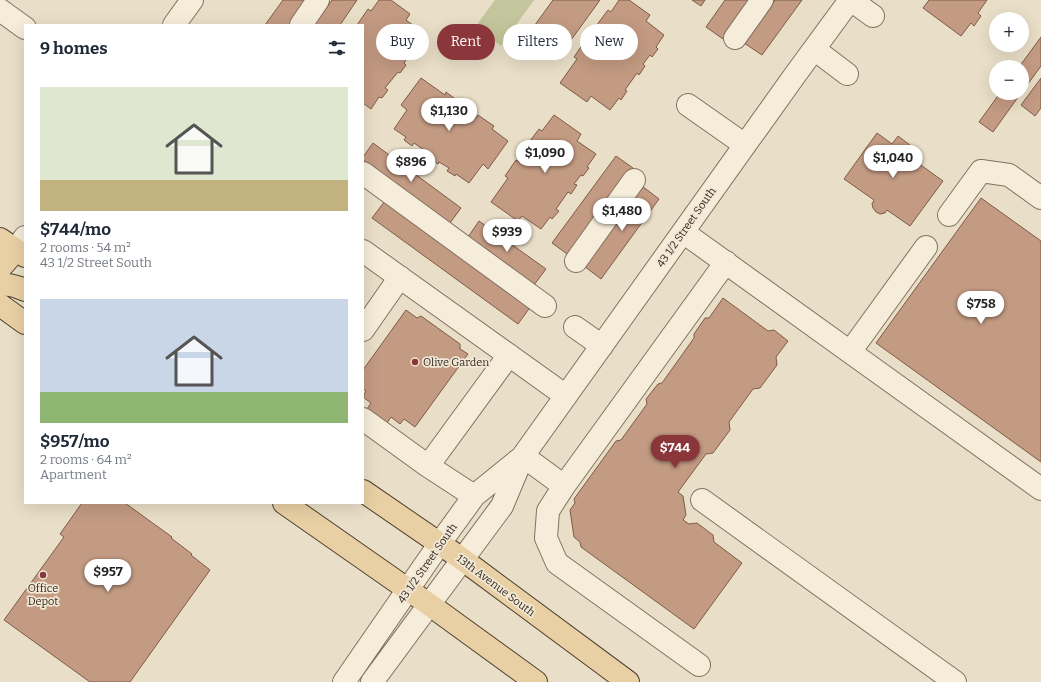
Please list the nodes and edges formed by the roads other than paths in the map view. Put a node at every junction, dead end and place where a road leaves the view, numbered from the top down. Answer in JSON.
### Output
{"nodes":[{"id":1,"x":192,"y":0,"type":"edge"},
{"id":2,"x":318,"y":0,"type":"edge"},
{"id":3,"x":762,"y":0,"type":"edge"},
{"id":4,"x":851,"y":0,"type":"edge"},
{"id":5,"x":0,"y":10,"type":"edge"},
{"id":6,"x":873,"y":16,"type":"dead end"},
{"id":7,"x":175,"y":24,"type":"edge"},
{"id":8,"x":302,"y":24,"type":"edge"},
{"id":9,"x":24,"y":27,"type":"edge"},
{"id":10,"x":735,"y":38,"type":"dead end"},
{"id":11,"x":814,"y":49,"type":"junction"},
{"id":12,"x":847,"y":74,"type":"dead end"},
{"id":13,"x":688,"y":105,"type":"dead end"},
{"id":14,"x":744,"y":146,"type":"junction"},
{"id":15,"x":364,"y":174,"type":"edge"},
{"id":16,"x":634,"y":180,"type":"dead end"},
{"id":17,"x":1041,"y":198,"type":"edge"},
{"id":18,"x":949,"y":215,"type":"dead end"},
{"id":19,"x":683,"y":232,"type":"junction"},
{"id":20,"x":17,"y":246,"type":"edge"},
{"id":21,"x":926,"y":247,"type":"dead end"},
{"id":22,"x":364,"y":252,"type":"edge"},
{"id":23,"x":576,"y":262,"type":"dead end"},
{"id":24,"x":726,"y":262,"type":"junction"},
{"id":25,"x":0,"y":265,"type":"edge"},
{"id":26,"x":400,"y":277,"type":"junction"},
{"id":27,"x":0,"y":286,"type":"edge"},
{"id":28,"x":24,"y":290,"type":"edge"},
{"id":29,"x":0,"y":305,"type":"edge"},
{"id":30,"x":545,"y":306,"type":"dead end"},
{"id":31,"x":24,"y":322,"type":"edge"},
{"id":32,"x":575,"y":327,"type":"dead end"},
{"id":33,"x":364,"y":329,"type":"edge"},
{"id":34,"x":602,"y":346,"type":"junction"},
{"id":35,"x":850,"y":352,"type":"junction"},
{"id":36,"x":509,"y":355,"type":"junction"},
{"id":37,"x":566,"y":396,"type":"junction"},
{"id":38,"x":364,"y":419,"type":"edge"},
{"id":39,"x":523,"y":456,"type":"junction"},
{"id":40,"x":428,"y":466,"type":"junction"},
{"id":41,"x":564,"y":486,"type":"junction"},
{"id":42,"x":1041,"y":489,"type":"edge"},
{"id":43,"x":364,"y":492,"type":"edge"},
{"id":44,"x":474,"y":496,"type":"junction"},
{"id":45,"x":702,"y":500,"type":"dead end"},
{"id":46,"x":285,"y":504,"type":"edge"},
{"id":47,"x":440,"y":543,"type":"junction"},
{"id":48,"x":462,"y":560,"type":"junction"},
{"id":49,"x":408,"y":589,"type":"junction"},
{"id":50,"x":430,"y":605,"type":"junction"},
{"id":51,"x":698,"y":665,"type":"dead end"},
{"id":52,"x":344,"y":682,"type":"edge"},
{"id":53,"x":372,"y":682,"type":"edge"},
{"id":54,"x":536,"y":682,"type":"edge"},
{"id":55,"x":628,"y":682,"type":"edge"},
{"id":56,"x":956,"y":682,"type":"edge"}],
"edges":[{"from":1,"to":7,"type":"street"},
{"from":2,"to":8,"type":"street"},
{"from":3,"to":10,"type":"street"},
{"from":4,"to":6,"type":"street"},
{"from":4,"to":11,"type":"street","name":"43 1/2 Street South"},
{"from":5,"to":9,"type":"street"},
{"from":11,"to":12,"type":"street"},
{"from":11,"to":14,"type":"street","name":"43 1/2 Street South"},
{"from":13,"to":14,"type":"street"},
{"from":14,"to":19,"type":"street","name":"43 1/2 Street South"},
{"from":15,"to":30,"type":"street"},
{"from":16,"to":23,"type":"street"},
{"from":17,"to":18,"type":"street"},
{"from":19,"to":24,"type":"street"},
{"from":19,"to":34,"type":"street","name":"43 1/2 Street South"},
{"from":20,"to":25,"type":"main road"},
{"from":21,"to":35,"type":"street"},
{"from":22,"to":26,"type":"street"},
{"from":24,"to":35,"type":"street"},
{"from":24,"to":41,"type":"street"},
{"from":26,"to":33,"type":"street"},
{"from":26,"to":36,"type":"street"},
{"from":27,"to":28,"type":"main road"},
{"from":29,"to":31,"type":"main road"},
{"from":32,"to":34,"type":"street"},
{"from":34,"to":37,"type":"street","name":"43 1/2 Street South"},
{"from":35,"to":42,"type":"street"},
{"from":36,"to":37,"type":"street"},
{"from":36,"to":40,"type":"street"},
{"from":37,"to":39,"type":"street","name":"43 1/2 Street South"},
{"from":38,"to":40,"type":"street"},
{"from":39,"to":41,"type":"street"},
{"from":39,"to":44,"type":"street","name":"43 1/2 Street South"},
{"from":39,"to":48,"type":"street","name":"43 1/2 Street South"},
{"from":40,"to":44,"type":"street"},
{"from":41,"to":51,"type":"street"},
{"from":43,"to":47,"type":"main road","name":"13th Avenue South"},
{"from":44,"to":47,"type":"street","name":"43 1/2 Street South"},
{"from":45,"to":56,"type":"street"},
{"from":46,"to":49,"type":"main road"},
{"from":47,"to":48,"type":"main road","name":"13th Avenue South"},
{"from":47,"to":49,"type":"street","name":"43 1/2 Street South"},
{"from":48,"to":50,"type":"street","name":"43 1/2 Street South"},
{"from":48,"to":55,"type":"main road","name":"13th Avenue South"},
{"from":49,"to":50,"type":"main road"},
{"from":49,"to":52,"type":"street","name":"43 1/2 Street South"},
{"from":50,"to":53,"type":"street","name":"43 1/2 Street South"},
{"from":50,"to":54,"type":"main road"}]}
